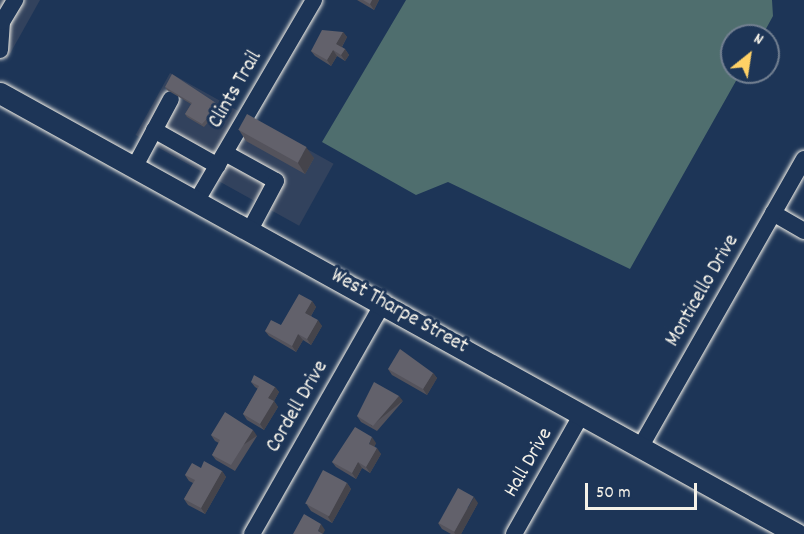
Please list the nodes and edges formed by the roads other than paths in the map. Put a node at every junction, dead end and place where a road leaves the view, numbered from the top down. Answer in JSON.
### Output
{"nodes":[{"id":1,"x":15,"y":0,"type":"edge"},
{"id":2,"x":314,"y":0,"type":"edge"},
{"id":3,"x":0,"y":50,"type":"edge"},
{"id":4,"x":0,"y":93,"type":"edge"},
{"id":5,"x":171,"y":99,"type":"dead end"},
{"id":6,"x":154,"y":130,"type":"junction"},
{"id":7,"x":804,"y":159,"type":"edge"},
{"id":8,"x":221,"y":160,"type":"junction"},
{"id":9,"x":134,"y":168,"type":"junction"},
{"id":10,"x":196,"y":202,"type":"junction"},
{"id":11,"x":773,"y":213,"type":"junction"},
{"id":12,"x":250,"y":230,"type":"junction"},
{"id":13,"x":804,"y":231,"type":"edge"},
{"id":14,"x":384,"y":302,"type":"junction"},
{"id":15,"x":582,"y":414,"type":"junction"},
{"id":16,"x":641,"y":446,"type":"junction"},
{"id":17,"x":252,"y":534,"type":"edge"},
{"id":18,"x":514,"y":534,"type":"edge"},
{"id":19,"x":797,"y":534,"type":"edge"}],
"edges":[{"from":1,"to":3,"type":"street"},
{"from":2,"to":8,"type":"street","name":"Clints Trail"},
{"from":4,"to":9,"type":"main road","name":"West Tharpe Street"},
{"from":5,"to":6,"type":"street"},
{"from":6,"to":8,"type":"street"},
{"from":6,"to":9,"type":"street"},
{"from":7,"to":11,"type":"street","name":"Monticello Drive"},
{"from":8,"to":10,"type":"street","name":"Clints Trail"},
{"from":8,"to":12,"type":"street"},
{"from":9,"to":10,"type":"main road","name":"West Tharpe Street"},
{"from":10,"to":12,"type":"main road","name":"West Tharpe Street"},
{"from":11,"to":13,"type":"street"},
{"from":11,"to":16,"type":"street","name":"Monticello Drive"},
{"from":12,"to":14,"type":"main road","name":"West Tharpe Street"},
{"from":14,"to":15,"type":"main road","name":"West Tharpe Street"},
{"from":14,"to":17,"type":"street","name":"Cordell Drive"},
{"from":15,"to":16,"type":"main road","name":"West Tharpe Street"},
{"from":15,"to":18,"type":"street","name":"Hall Drive"},
{"from":16,"to":19,"type":"main road","name":"West Tharpe Street"}]}
